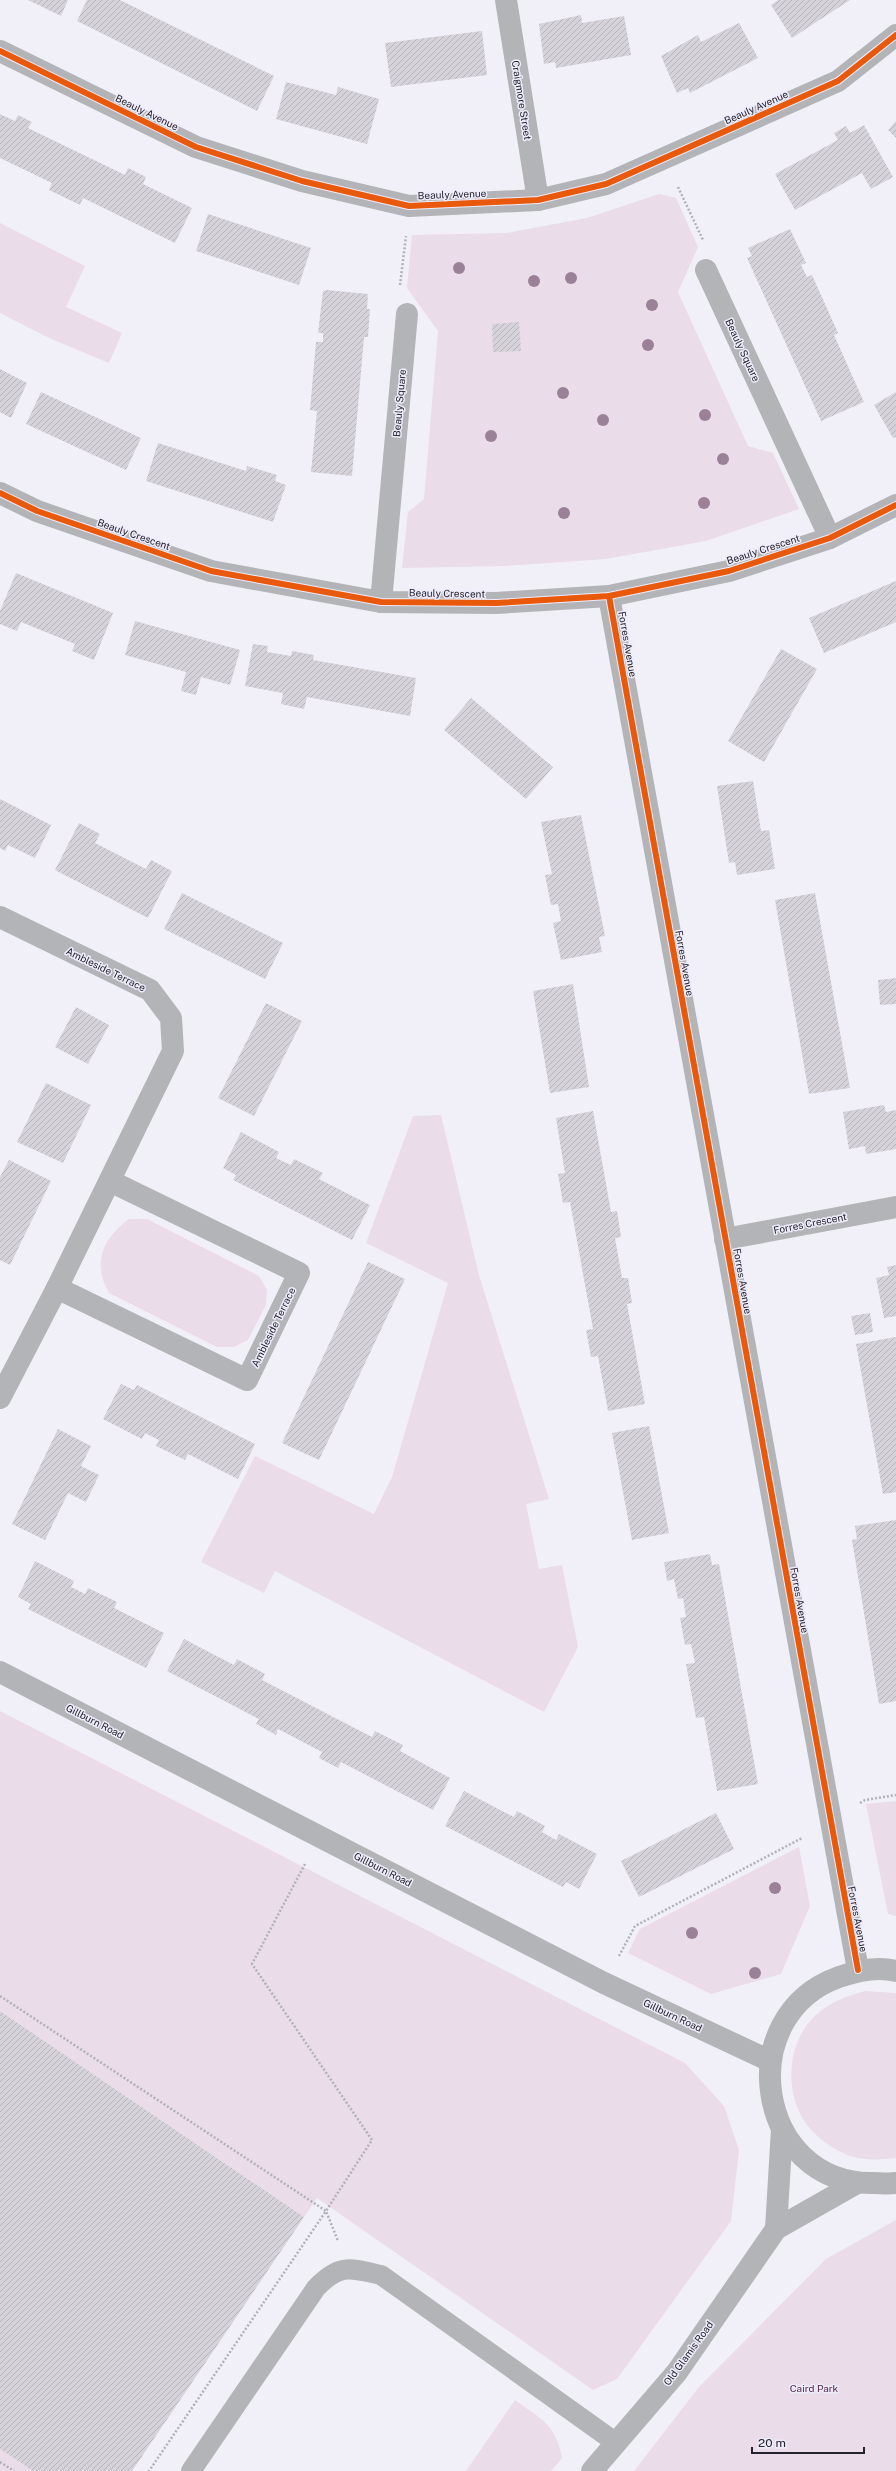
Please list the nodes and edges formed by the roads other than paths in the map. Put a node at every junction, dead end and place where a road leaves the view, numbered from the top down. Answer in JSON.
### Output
{"nodes":[{"id":1,"x":506,"y":0,"type":"edge"},
{"id":2,"x":896,"y":35,"type":"edge"},
{"id":3,"x":0,"y":51,"type":"edge"},
{"id":4,"x":538,"y":200,"type":"junction"},
{"id":5,"x":706,"y":270,"type":"road end"},
{"id":6,"x":407,"y":314,"type":"road end"},
{"id":7,"x":0,"y":493,"type":"edge"},
{"id":8,"x":896,"y":505,"type":"edge"},
{"id":9,"x":830,"y":538,"type":"junction"},
{"id":10,"x":609,"y":596,"type":"junction"},
{"id":11,"x":381,"y":602,"type":"junction"},
{"id":12,"x":0,"y":917,"type":"edge"},
{"id":13,"x":110,"y":1181,"type":"junction"},
{"id":14,"x":896,"y":1207,"type":"edge"},
{"id":15,"x":725,"y":1239,"type":"junction"},
{"id":16,"x":57,"y":1288,"type":"junction"},
{"id":17,"x":0,"y":1398,"type":"edge"},
{"id":18,"x":0,"y":1672,"type":"edge"},
{"id":19,"x":858,"y":1970,"type":"junction"},
{"id":20,"x":896,"y":1971,"type":"edge"},
{"id":21,"x":770,"y":2061,"type":"junction"},
{"id":22,"x":782,"y":2129,"type":"junction"},
{"id":23,"x":857,"y":2183,"type":"junction"},
{"id":24,"x":896,"y":2183,"type":"edge"},
{"id":25,"x":776,"y":2229,"type":"junction"},
{"id":26,"x":615,"y":2442,"type":"junction"},
{"id":27,"x":191,"y":2471,"type":"edge"},
{"id":28,"x":592,"y":2471,"type":"edge"}],
"edges":[{"from":1,"to":4,"type":"street","name":"Craigmore Street"},
{"from":2,"to":4,"type":"street","name":"Beauly Avenue"},
{"from":3,"to":4,"type":"street","name":"Beauly Avenue"},
{"from":5,"to":9,"type":"street","name":"Beauly Square"},
{"from":6,"to":11,"type":"street","name":"Beauly Square"},
{"from":7,"to":11,"type":"street","name":"Beauly Crescent"},
{"from":8,"to":9,"type":"street","name":"Beauly Crescent"},
{"from":9,"to":10,"type":"street","name":"Beauly Crescent"},
{"from":10,"to":11,"type":"street","name":"Beauly Crescent"},
{"from":10,"to":15,"type":"street","name":"Forres Avenue"},
{"from":12,"to":13,"type":"street","name":"Ambleside Terrace"},
{"from":13,"to":16,"type":"street","name":"Ambleside Terrace"},
{"from":13,"to":16,"type":"street","name":"Ambleside Terrace"},
{"from":14,"to":15,"type":"street","name":"Forres Crescent"},
{"from":15,"to":19,"type":"street","name":"Forres Avenue"},
{"from":16,"to":17,"type":"street","name":"Ambleside Terrace"},
{"from":18,"to":21,"type":"street","name":"Gillburn Road"},
{"from":19,"to":20,"type":"street","name":"Old Glamis Road"},
{"from":19,"to":21,"type":"street","name":"Old Glamis Road"},
{"from":21,"to":22,"type":"street","name":"Old Glamis Road"},
{"from":22,"to":23,"type":"street","name":"Old Glamis Road"},
{"from":22,"to":25,"type":"street","name":"Old Glamis Road"},
{"from":23,"to":24,"type":"street","name":"Old Glamis Road"},
{"from":23,"to":25,"type":"street","name":"Old Glamis Road"},
{"from":25,"to":26,"type":"street","name":"Old Glamis Road"},
{"from":26,"to":27,"type":"lane"},
{"from":26,"to":28,"type":"street","name":"Old Glamis Road"}]}
